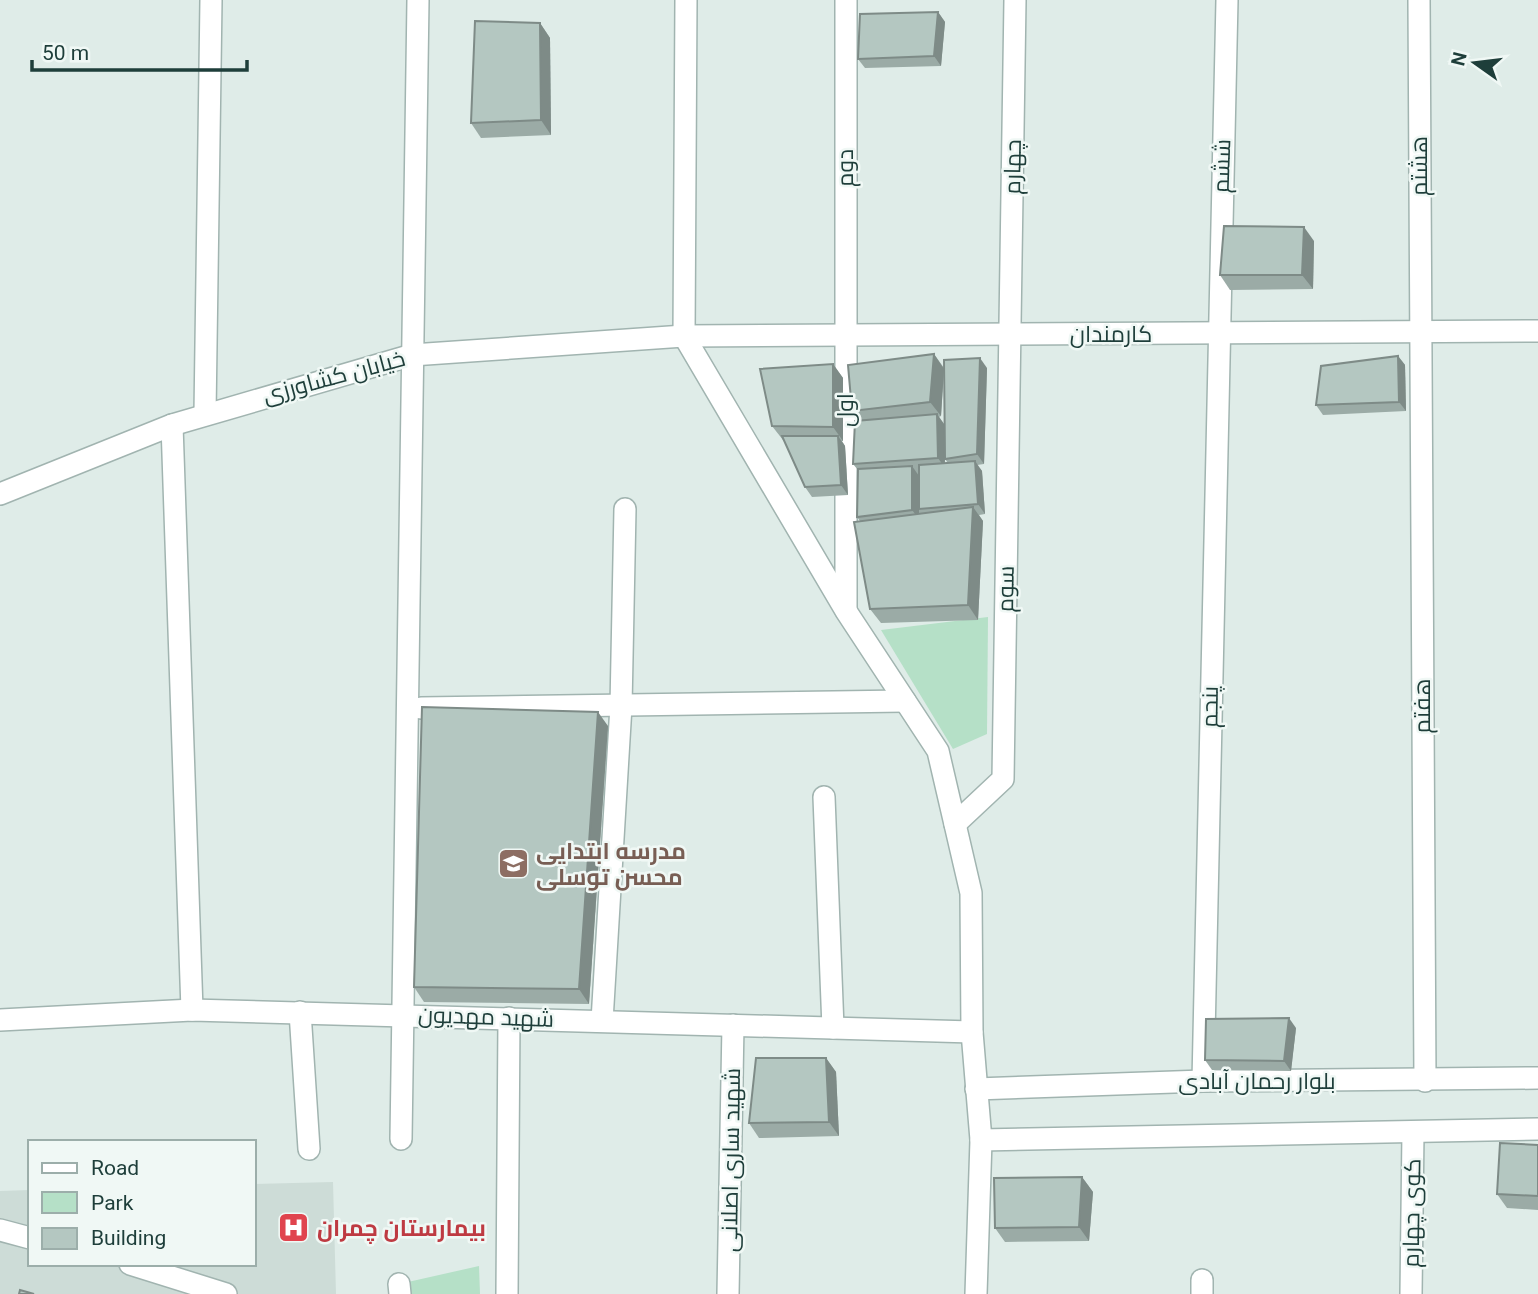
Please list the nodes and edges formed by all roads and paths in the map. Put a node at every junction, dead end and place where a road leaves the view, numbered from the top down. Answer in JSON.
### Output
{"nodes":[{"id":1,"x":211,"y":0,"type":"edge"},
{"id":2,"x":418,"y":0,"type":"edge"},
{"id":3,"x":686,"y":0,"type":"edge"},
{"id":4,"x":846,"y":0,"type":"edge"},
{"id":5,"x":1015,"y":0,"type":"edge"},
{"id":6,"x":1227,"y":0,"type":"edge"},
{"id":7,"x":1419,"y":0,"type":"edge"},
{"id":8,"x":1538,"y":331,"type":"edge"},
{"id":9,"x":1419,"y":332,"type":"junction"},
{"id":10,"x":1218,"y":333,"type":"junction"},
{"id":11,"x":1011,"y":334,"type":"junction"},
{"id":12,"x":845,"y":335,"type":"junction"},
{"id":13,"x":684,"y":337,"type":"junction"},
{"id":14,"x":412,"y":355,"type":"junction"},
{"id":15,"x":205,"y":414,"type":"junction"},
{"id":16,"x":172,"y":425,"type":"junction"},
{"id":17,"x":0,"y":495,"type":"edge"},
{"id":18,"x":625,"y":509,"type":"dead end"},
{"id":19,"x":846,"y":611,"type":"junction"},
{"id":20,"x":905,"y":701,"type":"junction"},
{"id":21,"x":621,"y":706,"type":"junction"},
{"id":22,"x":406,"y":708,"type":"junction"},
{"id":23,"x":824,"y":797,"type":"dead end"},
{"id":24,"x":955,"y":824,"type":"junction"},
{"id":25,"x":192,"y":1010,"type":"junction"},
{"id":26,"x":300,"y":1012,"type":"junction"},
{"id":27,"x":402,"y":1015,"type":"junction"},
{"id":28,"x":509,"y":1018,"type":"junction"},
{"id":29,"x":0,"y":1020,"type":"edge"},
{"id":30,"x":602,"y":1021,"type":"junction"},
{"id":31,"x":733,"y":1025,"type":"junction"},
{"id":32,"x":833,"y":1028,"type":"junction"},
{"id":33,"x":972,"y":1032,"type":"junction"},
{"id":34,"x":1538,"y":1078,"type":"edge"},
{"id":35,"x":1203,"y":1081,"type":"junction"},
{"id":36,"x":1425,"y":1081,"type":"junction"},
{"id":37,"x":976,"y":1089,"type":"junction"},
{"id":38,"x":1538,"y":1129,"type":"edge"},
{"id":39,"x":1413,"y":1132,"type":"junction"},
{"id":40,"x":401,"y":1139,"type":"dead end"},
{"id":41,"x":981,"y":1140,"type":"junction"},
{"id":42,"x":309,"y":1149,"type":"dead end"},
{"id":43,"x":0,"y":1230,"type":"edge"},
{"id":44,"x":28,"y":1237,"type":"edge"},
{"id":45,"x":136,"y":1266,"type":"edge"},
{"id":46,"x":226,"y":1294,"type":"edge"},
{"id":47,"x":507,"y":1294,"type":"edge"},
{"id":48,"x":728,"y":1294,"type":"edge"},
{"id":49,"x":976,"y":1294,"type":"edge"},
{"id":50,"x":1411,"y":1294,"type":"edge"}],
"edges":[{"from":1,"to":15,"type":"street"},
{"from":2,"to":14,"type":"street"},
{"from":3,"to":13,"type":"street"},
{"from":4,"to":12,"type":"street","name":"دوم"},
{"from":5,"to":11,"type":"street","name":"چهارم"},
{"from":6,"to":10,"type":"street","name":"ششم"},
{"from":7,"to":9,"type":"street","name":"هشتم"},
{"from":8,"to":9,"type":"street","name":"کارمندان"},
{"from":9,"to":10,"type":"street","name":"کارمندان"},
{"from":9,"to":36,"type":"street","name":"هفتم"},
{"from":10,"to":11,"type":"street","name":"کارمندان"},
{"from":10,"to":35,"type":"street","name":"پنجم"},
{"from":11,"to":12,"type":"street","name":"کارمندان"},
{"from":11,"to":24,"type":"street","name":"سوم"},
{"from":12,"to":13,"type":"street","name":"کارمندان"},
{"from":12,"to":19,"type":"street","name":"اول"},
{"from":13,"to":14,"type":"street","name":"خیابان کشاورزی"},
{"from":13,"to":19,"type":"street"},
{"from":14,"to":15,"type":"street","name":"خیابان کشاورزی"},
{"from":14,"to":22,"type":"street"},
{"from":15,"to":16,"type":"street","name":"خیابان کشاورزی"},
{"from":16,"to":17,"type":"street","name":"خیابان کشاورزی"},
{"from":16,"to":25,"type":"street"},
{"from":18,"to":21,"type":"street"},
{"from":19,"to":20,"type":"street"},
{"from":20,"to":21,"type":"street"},
{"from":20,"to":24,"type":"street"},
{"from":21,"to":22,"type":"street"},
{"from":21,"to":30,"type":"street"},
{"from":22,"to":27,"type":"street"},
{"from":23,"to":32,"type":"street"},
{"from":24,"to":33,"type":"street"},
{"from":25,"to":26,"type":"street","name":"شهید مهدیون"},
{"from":25,"to":29,"type":"street","name":"شهید مهدیون"},
{"from":26,"to":27,"type":"street","name":"شهید مهدیون"},
{"from":26,"to":42,"type":"street"},
{"from":27,"to":28,"type":"street","name":"شهید مهدیون"},
{"from":27,"to":40,"type":"street"},
{"from":28,"to":30,"type":"street","name":"شهید مهدیون"},
{"from":28,"to":47,"type":"street"},
{"from":30,"to":31,"type":"street","name":"شهید مهدیون"},
{"from":31,"to":32,"type":"street","name":"شهید مهدیون"},
{"from":31,"to":48,"type":"street","name":"شهید ساری اصلانی"},
{"from":32,"to":33,"type":"street","name":"شهید مهدیون"},
{"from":33,"to":37,"type":"street"},
{"from":34,"to":36,"type":"street","name":"بلوار رحمان آبادی"},
{"from":35,"to":36,"type":"street","name":"بلوار رحمان آبادی"},
{"from":35,"to":37,"type":"street","name":"بلوار رحمان آبادی"},
{"from":37,"to":41,"type":"street"},
{"from":38,"to":39,"type":"street"},
{"from":39,"to":41,"type":"street"},
{"from":39,"to":50,"type":"street","name":"کوی چهارم"},
{"from":41,"to":49,"type":"street"},
{"from":43,"to":44,"type":"street"},
{"from":45,"to":46,"type":"street"}]}
